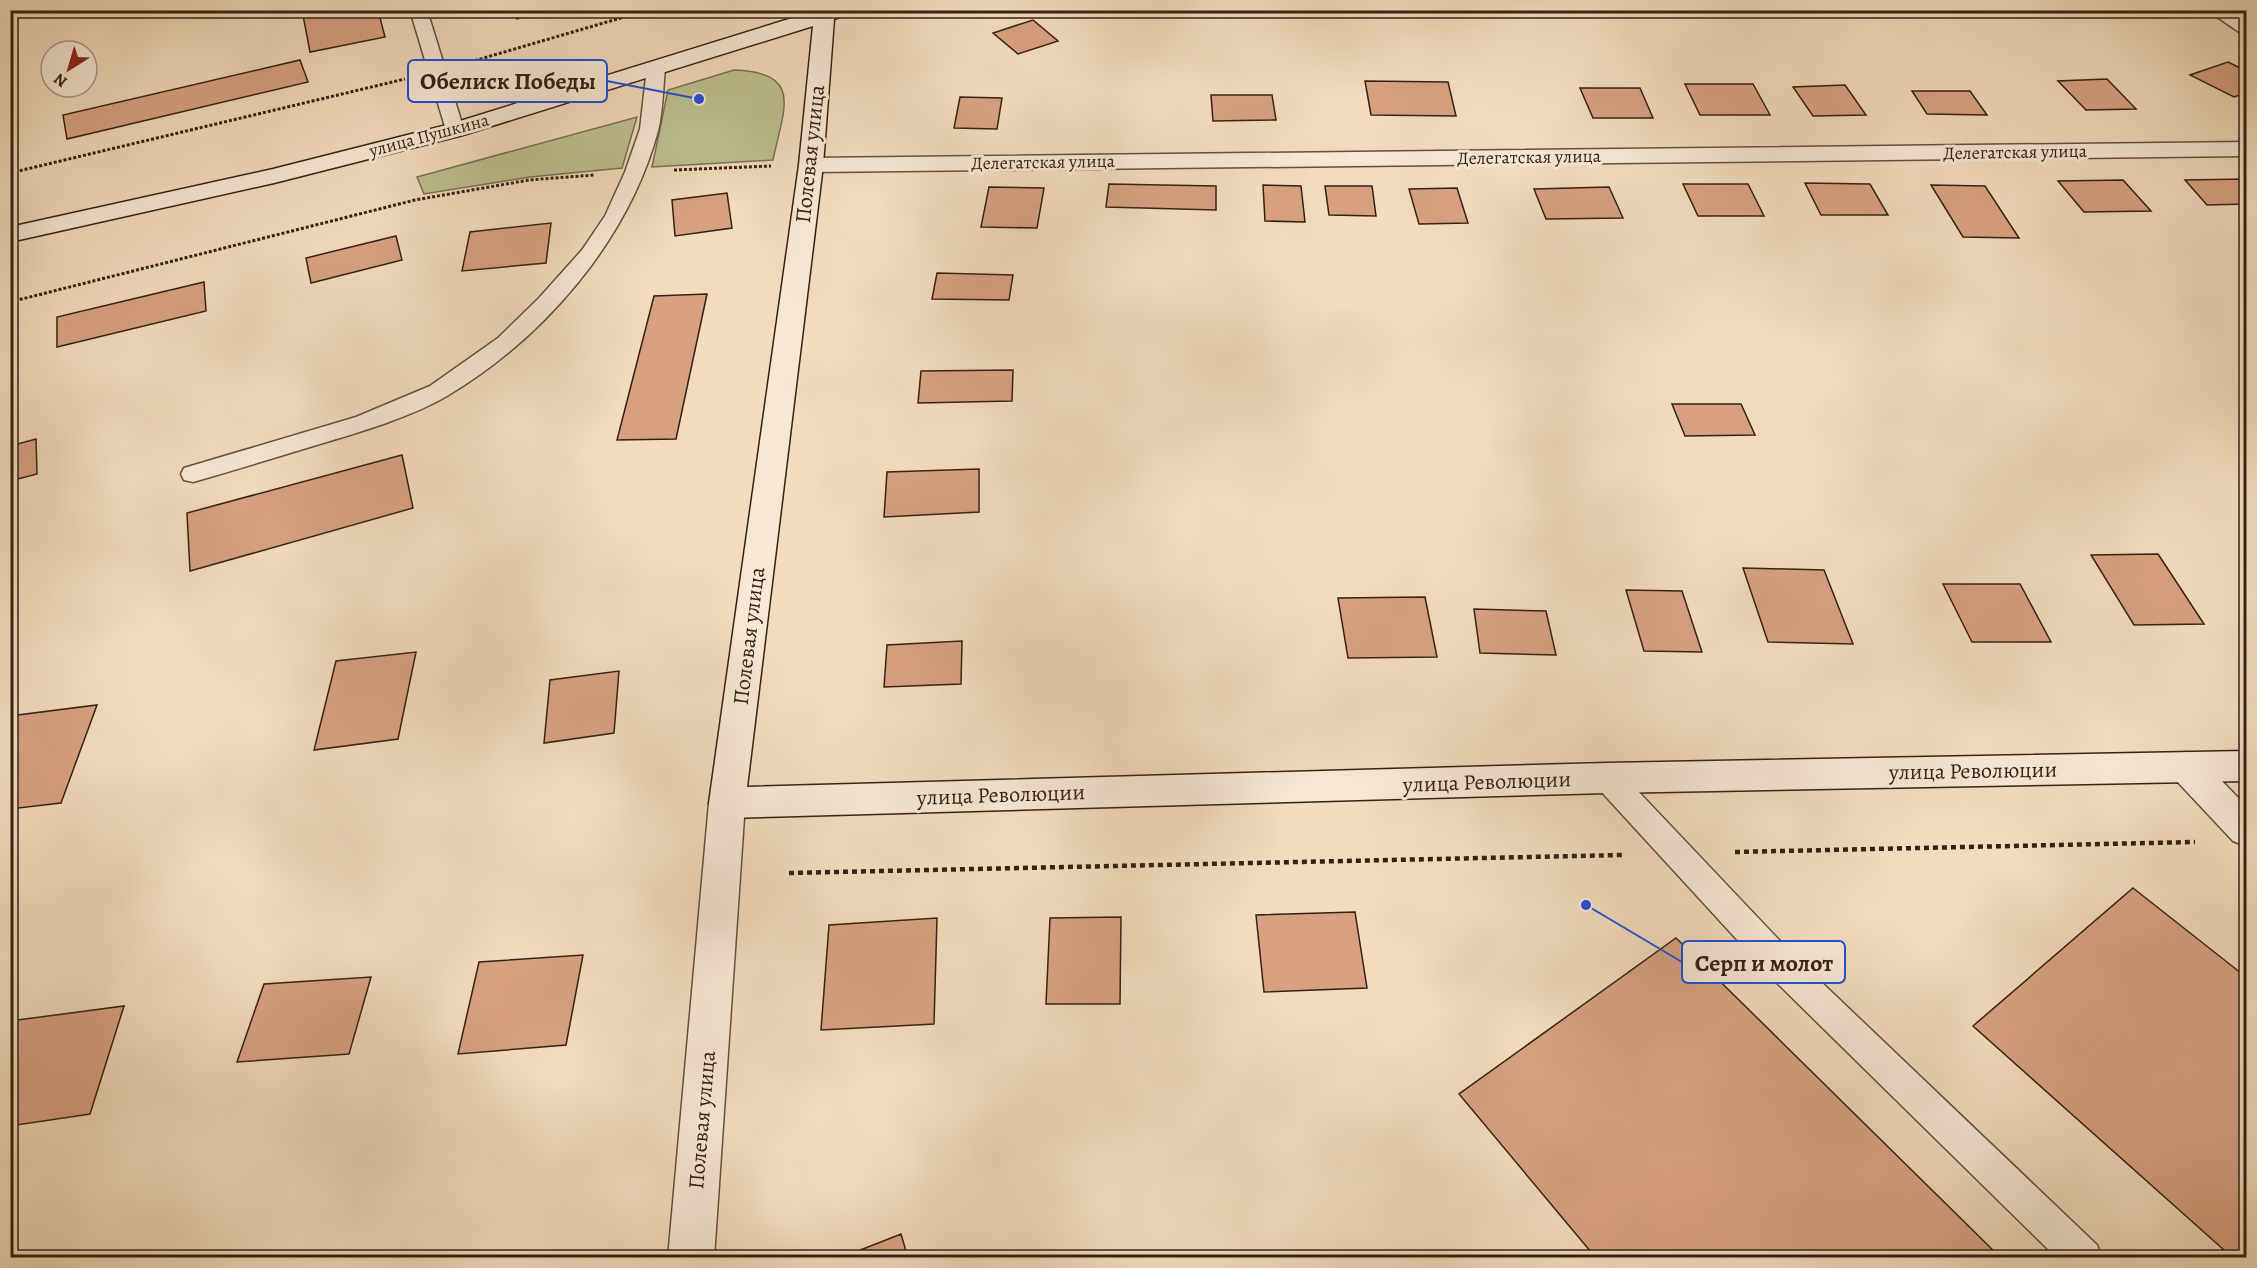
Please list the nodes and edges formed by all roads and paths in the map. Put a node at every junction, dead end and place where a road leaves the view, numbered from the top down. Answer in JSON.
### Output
{"nodes":[{"id":1,"x":418,"y":10,"type":"edge"},
{"id":2,"x":648,"y":10,"type":"edge"},
{"id":3,"x":2217,"y":10,"type":"edge"},
{"id":4,"x":832,"y":13,"type":"edge"},
{"id":5,"x":2247,"y":28,"type":"edge"},
{"id":6,"x":656,"y":68,"type":"junction"},
{"id":7,"x":437,"y":72,"type":"junction"},
{"id":8,"x":455,"y":130,"type":"junction"},
{"id":9,"x":2247,"y":149,"type":"edge"},
{"id":10,"x":811,"y":165,"type":"junction"},
{"id":11,"x":635,"y":172,"type":"junction"},
{"id":12,"x":10,"y":174,"type":"edge"},
{"id":13,"x":10,"y":235,"type":"edge"},
{"id":14,"x":10,"y":302,"type":"edge"},
{"id":15,"x":193,"y":474,"type":"dead end"},
{"id":16,"x":2247,"y":766,"type":"edge"},
{"id":17,"x":2187,"y":767,"type":"junction"},
{"id":18,"x":1607,"y":778,"type":"junction"},
{"id":19,"x":727,"y":803,"type":"junction"},
{"id":20,"x":2247,"y":831,"type":"edge"},
{"id":21,"x":2199,"y":842,"type":"dead end"},
{"id":22,"x":1733,"y":852,"type":"dead end"},
{"id":23,"x":1625,"y":855,"type":"dead end"},
{"id":24,"x":789,"y":873,"type":"dead end"},
{"id":25,"x":691,"y":1257,"type":"edge"},
{"id":26,"x":2084,"y":1257,"type":"edge"}],
"edges":[{"from":1,"to":7,"type":"lane"},
{"from":2,"to":7,"type":"path"},
{"from":3,"to":5,"type":"main road"},
{"from":4,"to":6,"type":"main road","name":"улица Пушкина"},
{"from":4,"to":10,"type":"main road","name":"Полевая улица"},
{"from":6,"to":8,"type":"main road","name":"улица Пушкина"},
{"from":6,"to":11,"type":"lane"},
{"from":7,"to":8,"type":"lane"},
{"from":7,"to":12,"type":"path"},
{"from":8,"to":13,"type":"main road","name":"улица Пушкина"},
{"from":9,"to":10,"type":"main road","name":"Делегатская улица"},
{"from":10,"to":11,"type":"path"},
{"from":10,"to":19,"type":"main road","name":"Полевая улица"},
{"from":11,"to":14,"type":"path"},
{"from":11,"to":15,"type":"lane"},
{"from":16,"to":17,"type":"main road","name":"улица Революции"},
{"from":17,"to":18,"type":"main road","name":"улица Революции"},
{"from":17,"to":20,"type":"main road"},
{"from":18,"to":19,"type":"main road","name":"улица Революции"},
{"from":18,"to":26,"type":"lane"},
{"from":19,"to":25,"type":"main road","name":"Полевая улица"},
{"from":21,"to":22,"type":"path"},
{"from":23,"to":24,"type":"path"}]}
